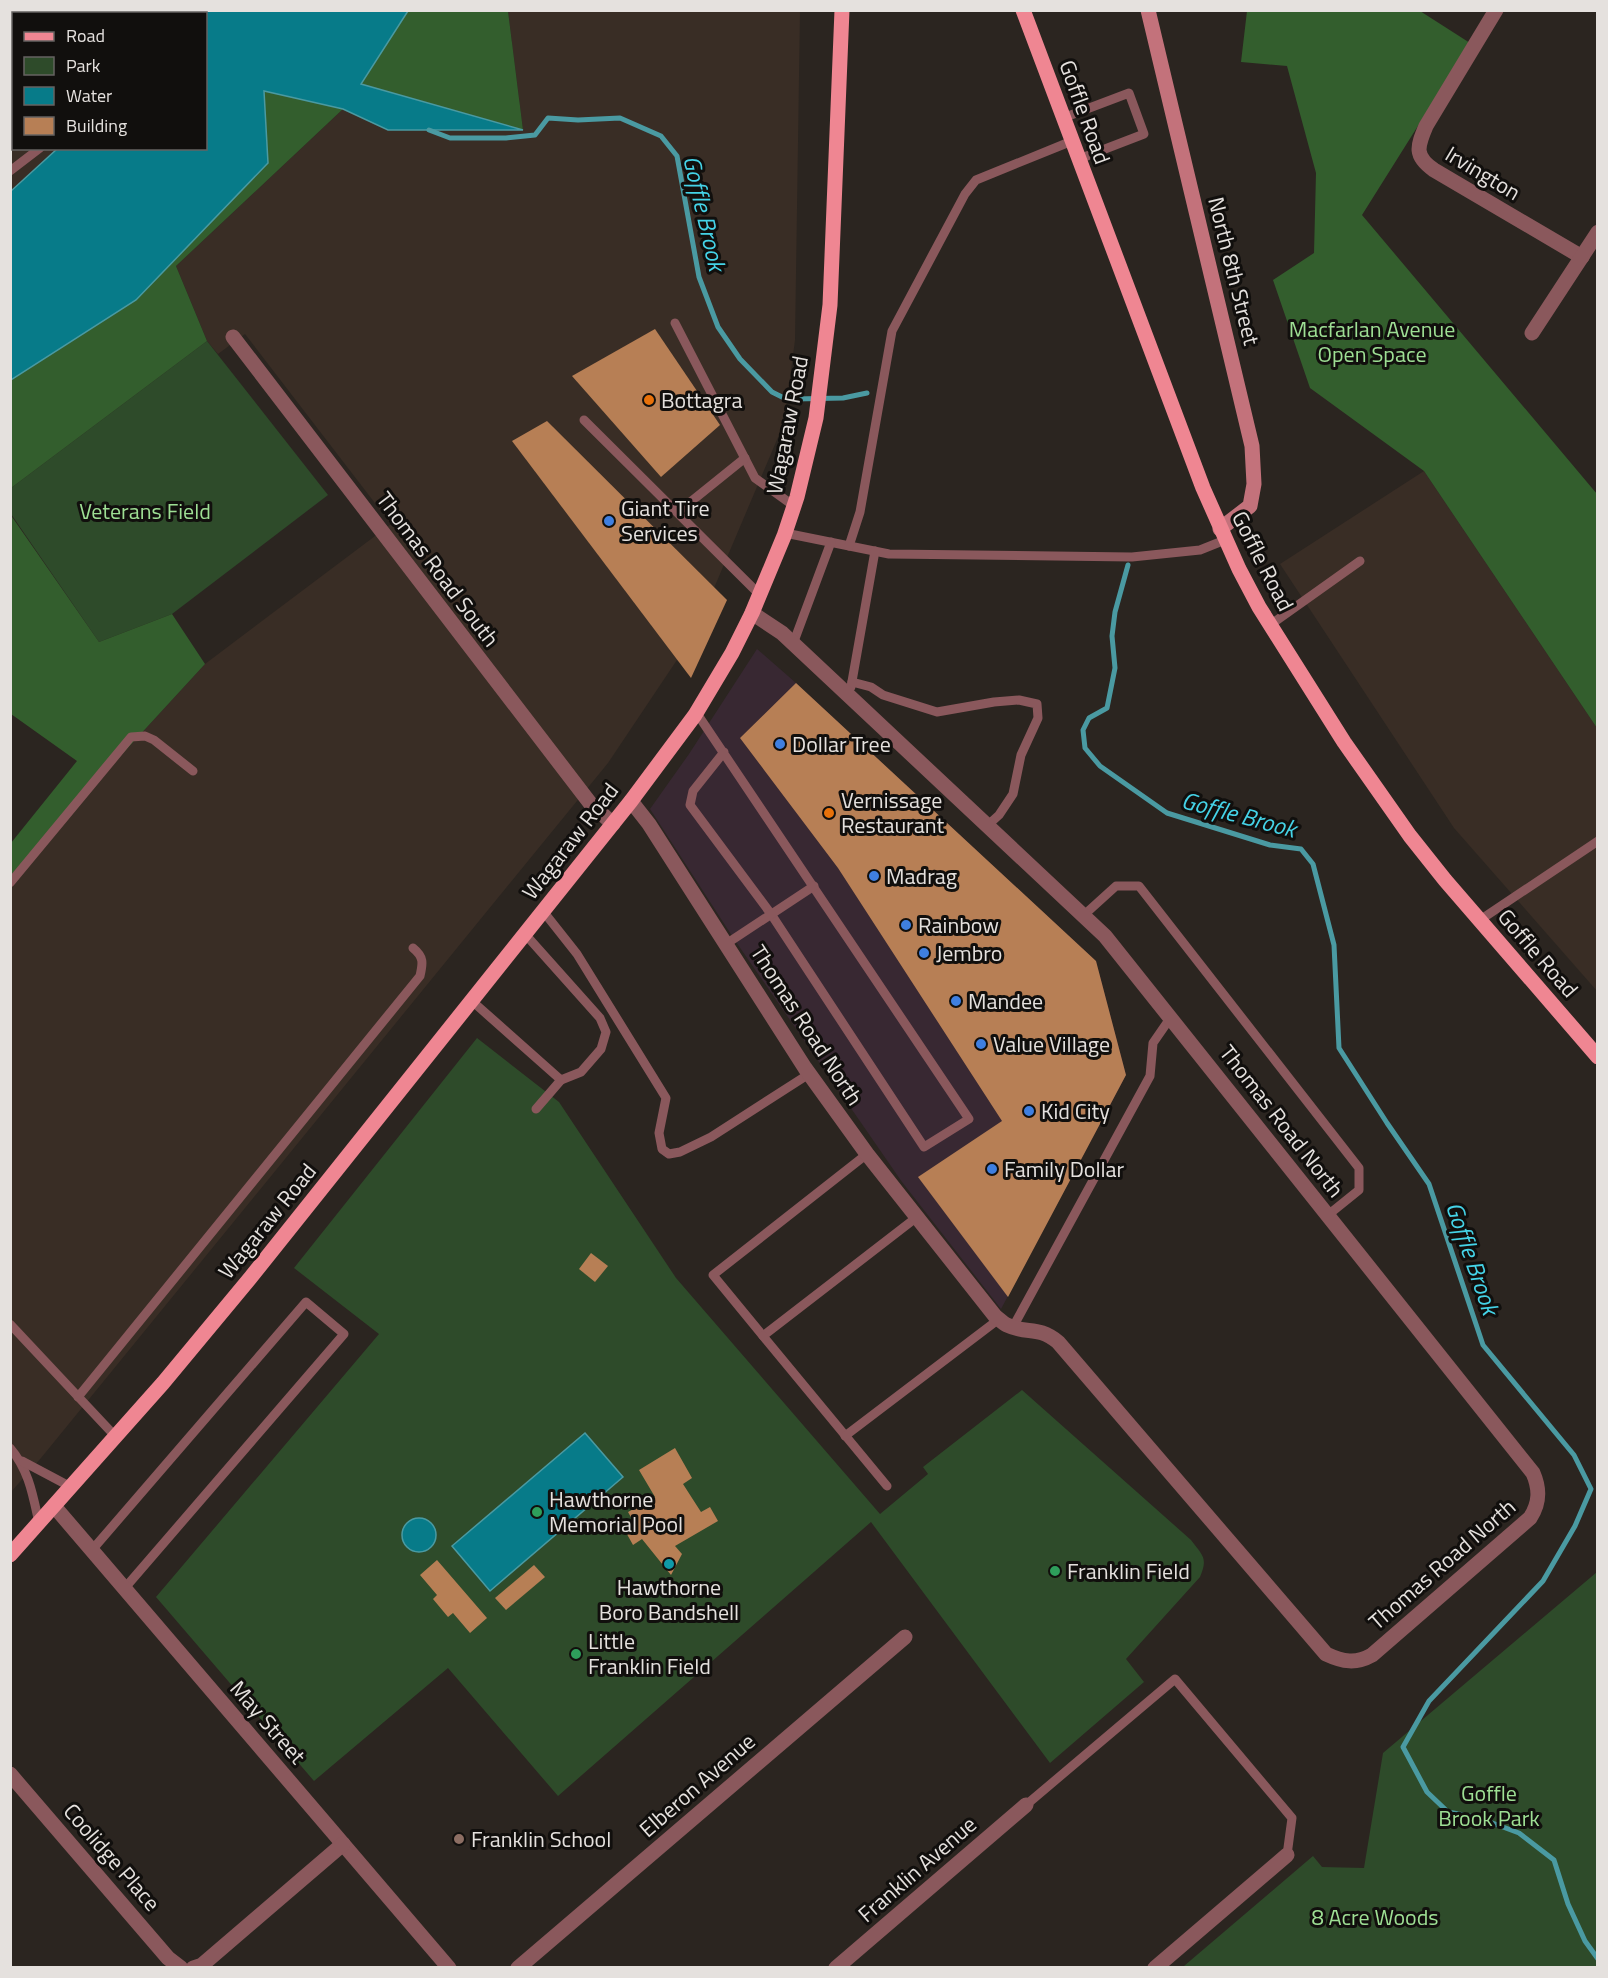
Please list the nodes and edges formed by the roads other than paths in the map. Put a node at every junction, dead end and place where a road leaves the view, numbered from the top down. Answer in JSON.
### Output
{"nodes":[{"id":1,"x":843,"y":10,"type":"edge"},
{"id":2,"x":1023,"y":10,"type":"edge"},
{"id":3,"x":1148,"y":10,"type":"edge"},
{"id":4,"x":1496,"y":10,"type":"edge"},
{"id":5,"x":1063,"y":118,"type":"junction"},
{"id":6,"x":1072,"y":141,"type":"junction"},
{"id":7,"x":37,"y":150,"type":"edge"},
{"id":8,"x":1079,"y":159,"type":"junction"},
{"id":9,"x":10,"y":171,"type":"edge"},
{"id":10,"x":1598,"y":232,"type":"edge"},
{"id":11,"x":1582,"y":256,"type":"junction"},
{"id":12,"x":675,"y":323,"type":"dead end"},
{"id":13,"x":1532,"y":333,"type":"dead end"},
{"id":14,"x":233,"y":338,"type":"dead end"},
{"id":15,"x":585,"y":420,"type":"dead end"},
{"id":16,"x":745,"y":459,"type":"junction"},
{"id":17,"x":794,"y":506,"type":"junction"},
{"id":18,"x":678,"y":512,"type":"junction"},
{"id":19,"x":785,"y":533,"type":"junction"},
{"id":20,"x":1222,"y":534,"type":"junction"},
{"id":21,"x":831,"y":542,"type":"junction"},
{"id":22,"x":849,"y":546,"type":"junction"},
{"id":23,"x":875,"y":551,"type":"junction"},
{"id":24,"x":1360,"y":561,"type":"dead end"},
{"id":25,"x":760,"y":595,"type":"junction"},
{"id":26,"x":752,"y":613,"type":"junction"},
{"id":27,"x":1270,"y":625,"type":"junction"},
{"id":28,"x":793,"y":644,"type":"junction"},
{"id":29,"x":851,"y":689,"type":"junction"},
{"id":30,"x":696,"y":712,"type":"junction"},
{"id":31,"x":723,"y":752,"type":"junction"},
{"id":32,"x":193,"y":771,"type":"dead end"},
{"id":33,"x":631,"y":801,"type":"junction"},
{"id":34,"x":613,"y":824,"type":"junction"},
{"id":35,"x":988,"y":825,"type":"junction"},
{"id":36,"x":1598,"y":841,"type":"edge"},
{"id":37,"x":10,"y":883,"type":"edge"},
{"id":38,"x":814,"y":886,"type":"junction"},
{"id":39,"x":543,"y":911,"type":"junction"},
{"id":40,"x":771,"y":914,"type":"junction"},
{"id":41,"x":1084,"y":915,"type":"junction"},
{"id":42,"x":1480,"y":920,"type":"junction"},
{"id":43,"x":525,"y":934,"type":"junction"},
{"id":44,"x":726,"y":944,"type":"junction"},
{"id":45,"x":413,"y":948,"type":"dead end"},
{"id":46,"x":472,"y":1001,"type":"junction"},
{"id":47,"x":1171,"y":1017,"type":"junction"},
{"id":48,"x":1598,"y":1057,"type":"edge"},
{"id":49,"x":809,"y":1074,"type":"junction"},
{"id":50,"x":561,"y":1080,"type":"junction"},
{"id":51,"x":536,"y":1109,"type":"dead end"},
{"id":52,"x":867,"y":1154,"type":"junction"},
{"id":53,"x":1328,"y":1215,"type":"junction"},
{"id":54,"x":917,"y":1217,"type":"junction"},
{"id":55,"x":999,"y":1319,"type":"junction"},
{"id":56,"x":10,"y":1324,"type":"edge"},
{"id":57,"x":1013,"y":1327,"type":"junction"},
{"id":58,"x":763,"y":1336,"type":"junction"},
{"id":59,"x":78,"y":1397,"type":"junction"},
{"id":60,"x":115,"y":1436,"type":"junction"},
{"id":61,"x":845,"y":1436,"type":"junction"},
{"id":62,"x":10,"y":1448,"type":"edge"},
{"id":63,"x":22,"y":1461,"type":"junction"},
{"id":64,"x":71,"y":1486,"type":"junction"},
{"id":65,"x":887,"y":1486,"type":"dead end"},
{"id":66,"x":54,"y":1506,"type":"junction"},
{"id":67,"x":39,"y":1523,"type":"junction"},
{"id":68,"x":92,"y":1550,"type":"junction"},
{"id":69,"x":10,"y":1555,"type":"edge"},
{"id":70,"x":124,"y":1588,"type":"junction"},
{"id":71,"x":905,"y":1637,"type":"dead end"},
{"id":72,"x":10,"y":1774,"type":"edge"},
{"id":73,"x":1026,"y":1805,"type":"joint"},
{"id":74,"x":343,"y":1844,"type":"junction"},
{"id":75,"x":1287,"y":1855,"type":"joint"},
{"id":76,"x":181,"y":1968,"type":"edge"},
{"id":77,"x":193,"y":1968,"type":"edge"},
{"id":78,"x":449,"y":1968,"type":"edge"},
{"id":79,"x":518,"y":1968,"type":"edge"},
{"id":80,"x":836,"y":1968,"type":"edge"},
{"id":81,"x":1155,"y":1968,"type":"edge"}],
"edges":[{"from":1,"to":17,"type":"main road","name":"Wagaraw Road"},
{"from":2,"to":5,"type":"main road","name":"Goffle Road"},
{"from":3,"to":20,"type":"street","name":"North 8th Street"},
{"from":4,"to":11,"type":"street","name":"Irvington"},
{"from":5,"to":6,"type":"main road","name":"Goffle Road"},
{"from":5,"to":8,"type":"lane"},
{"from":6,"to":8,"type":"main road","name":"Goffle Road"},
{"from":6,"to":22,"type":"lane"},
{"from":7,"to":9,"type":"lane"},
{"from":8,"to":20,"type":"main road","name":"Goffle Road"},
{"from":10,"to":11,"type":"street"},
{"from":11,"to":13,"type":"street"},
{"from":12,"to":16,"type":"lane"},
{"from":14,"to":34,"type":"street","name":"Thomas Road South"},
{"from":15,"to":18,"type":"lane"},
{"from":16,"to":17,"type":"lane"},
{"from":16,"to":18,"type":"lane"},
{"from":17,"to":19,"type":"main road","name":"Wagaraw Road"},
{"from":18,"to":25,"type":"lane"},
{"from":19,"to":21,"type":"lane"},
{"from":19,"to":25,"type":"main road","name":"Wagaraw Road"},
{"from":20,"to":23,"type":"lane"},
{"from":20,"to":27,"type":"main road","name":"Goffle Road"},
{"from":21,"to":22,"type":"lane"},
{"from":21,"to":28,"type":"lane"},
{"from":22,"to":23,"type":"lane"},
{"from":23,"to":29,"type":"lane"},
{"from":24,"to":27,"type":"lane"},
{"from":25,"to":26,"type":"main road","name":"Wagaraw Road"},
{"from":26,"to":28,"type":"street","name":"Thomas Road North"},
{"from":26,"to":30,"type":"main road","name":"Wagaraw Road"},
{"from":27,"to":42,"type":"main road","name":"Goffle Road"},
{"from":28,"to":29,"type":"street","name":"Thomas Road North"},
{"from":29,"to":35,"type":"street","name":"Thomas Road North"},
{"from":29,"to":35,"type":"lane"},
{"from":30,"to":31,"type":"lane"},
{"from":30,"to":33,"type":"main road","name":"Wagaraw Road"},
{"from":31,"to":38,"type":"lane"},
{"from":31,"to":40,"type":"lane"},
{"from":32,"to":37,"type":"lane"},
{"from":33,"to":34,"type":"main road","name":"Wagaraw Road"},
{"from":33,"to":44,"type":"street","name":"Thomas Road North"},
{"from":34,"to":39,"type":"main road","name":"Wagaraw Road"},
{"from":35,"to":41,"type":"street","name":"Thomas Road North"},
{"from":36,"to":42,"type":"lane"},
{"from":38,"to":40,"type":"lane"},
{"from":38,"to":40,"type":"lane"},
{"from":39,"to":43,"type":"main road","name":"Wagaraw Road"},
{"from":39,"to":49,"type":"lane"},
{"from":40,"to":44,"type":"lane"},
{"from":41,"to":47,"type":"street","name":"Thomas Road North"},
{"from":41,"to":53,"type":"lane"},
{"from":42,"to":48,"type":"main road","name":"Goffle Road"},
{"from":43,"to":46,"type":"main road","name":"Wagaraw Road"},
{"from":43,"to":50,"type":"lane"},
{"from":44,"to":49,"type":"street","name":"Thomas Road North"},
{"from":45,"to":59,"type":"lane"},
{"from":46,"to":50,"type":"lane"},
{"from":46,"to":60,"type":"main road","name":"Wagaraw Road"},
{"from":47,"to":53,"type":"street","name":"Thomas Road North"},
{"from":47,"to":57,"type":"lane"},
{"from":49,"to":52,"type":"street","name":"Thomas Road North"},
{"from":50,"to":51,"type":"lane"},
{"from":52,"to":54,"type":"street","name":"Thomas Road North"},
{"from":52,"to":58,"type":"lane"},
{"from":53,"to":57,"type":"street","name":"Thomas Road North"},
{"from":54,"to":55,"type":"street","name":"Thomas Road North"},
{"from":54,"to":58,"type":"lane"},
{"from":55,"to":57,"type":"street","name":"Thomas Road North"},
{"from":55,"to":61,"type":"lane"},
{"from":56,"to":59,"type":"lane"},
{"from":58,"to":61,"type":"lane"},
{"from":59,"to":60,"type":"lane"},
{"from":60,"to":64,"type":"main road","name":"Wagaraw Road"},
{"from":61,"to":65,"type":"lane"},
{"from":62,"to":63,"type":"lane"},
{"from":63,"to":64,"type":"lane"},
{"from":63,"to":67,"type":"lane"},
{"from":64,"to":66,"type":"main road","name":"Wagaraw Road"},
{"from":66,"to":67,"type":"main road","name":"Wagaraw Road"},
{"from":66,"to":68,"type":"street","name":"May Street"},
{"from":67,"to":69,"type":"main road","name":"Wagaraw Road"},
{"from":68,"to":70,"type":"street","name":"May Street"},
{"from":68,"to":70,"type":"lane"},
{"from":70,"to":74,"type":"street","name":"May Street"},
{"from":71,"to":79,"type":"street","name":"Elberon Avenue"},
{"from":72,"to":76,"type":"street","name":"Coolidge Place"},
{"from":73,"to":75,"type":"lane"},
{"from":73,"to":80,"type":"street","name":"Franklin Avenue"},
{"from":74,"to":77,"type":"street"},
{"from":74,"to":78,"type":"street","name":"May Street"},
{"from":75,"to":81,"type":"street"}]}
